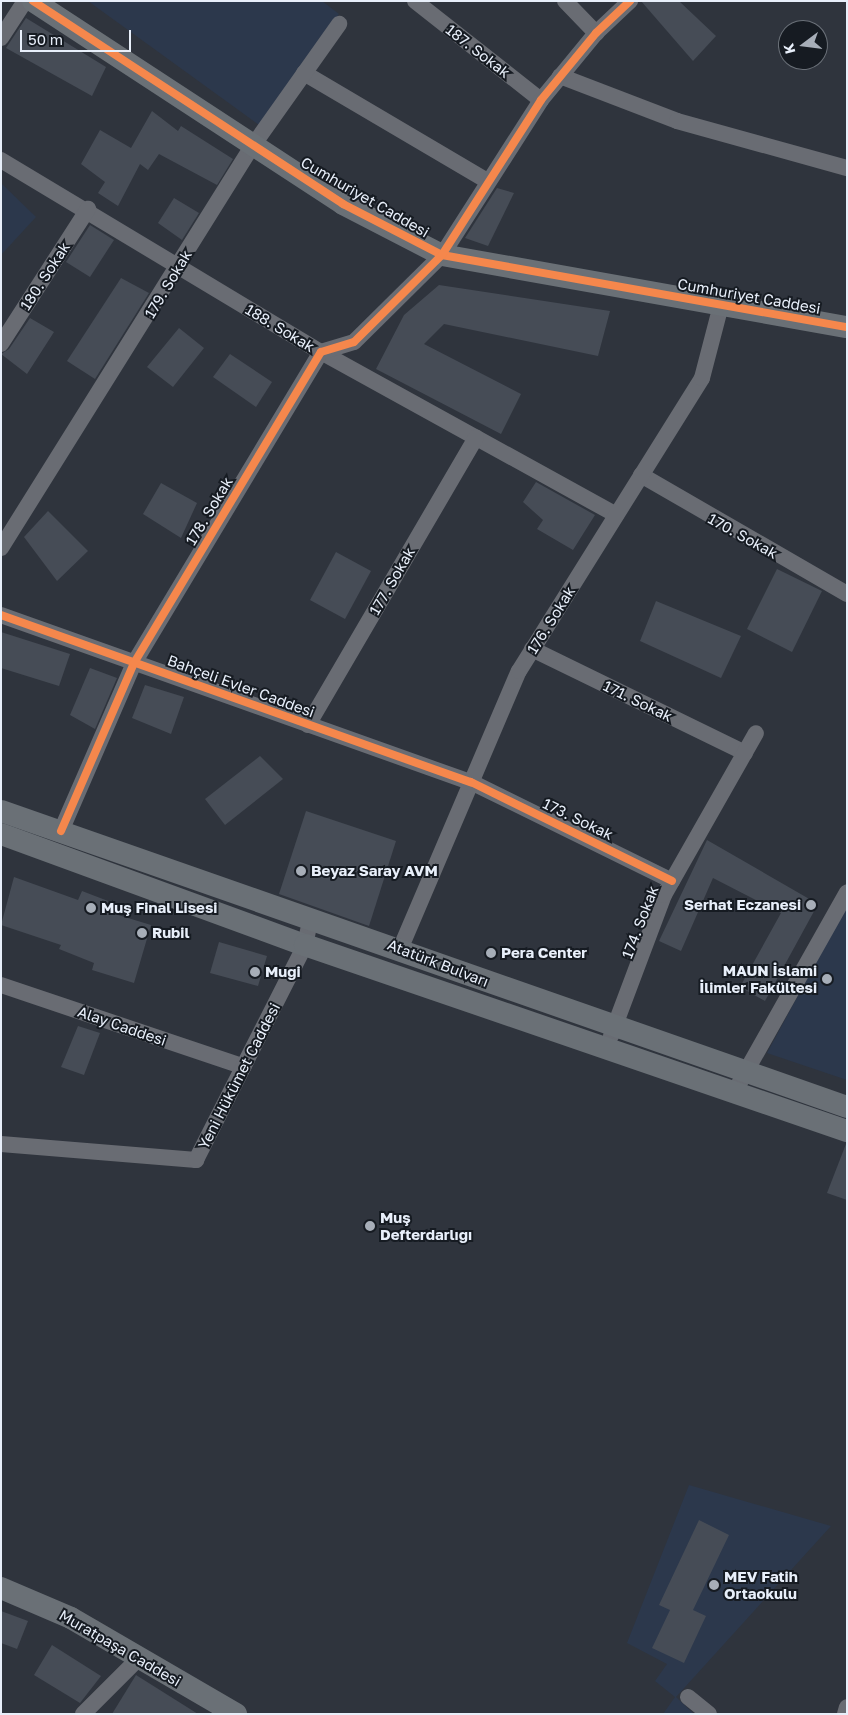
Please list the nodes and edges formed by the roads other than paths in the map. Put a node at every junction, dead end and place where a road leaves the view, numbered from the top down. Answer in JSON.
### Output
{"nodes":[{"id":1,"x":26,"y":1,"type":"edge"},
{"id":2,"x":33,"y":1,"type":"edge"},
{"id":3,"x":415,"y":1,"type":"edge"},
{"id":4,"x":565,"y":1,"type":"edge"},
{"id":5,"x":630,"y":1,"type":"edge"},
{"id":6,"x":339,"y":24,"type":"dead end"},
{"id":7,"x":596,"y":33,"type":"junction"},
{"id":8,"x":1,"y":38,"type":"edge"},
{"id":9,"x":304,"y":73,"type":"junction"},
{"id":10,"x":560,"y":76,"type":"junction"},
{"id":11,"x":541,"y":100,"type":"junction"},
{"id":12,"x":252,"y":147,"type":"junction"},
{"id":13,"x":1,"y":160,"type":"edge"},
{"id":14,"x":847,"y":168,"type":"edge"},
{"id":15,"x":487,"y":181,"type":"junction"},
{"id":16,"x":88,"y":209,"type":"junction"},
{"id":17,"x":442,"y":255,"type":"junction"},
{"id":18,"x":178,"y":268,"type":"junction"},
{"id":19,"x":721,"y":305,"type":"junction"},
{"id":20,"x":847,"y":327,"type":"edge"},
{"id":21,"x":1,"y":344,"type":"edge"},
{"id":22,"x":321,"y":352,"type":"junction"},
{"id":23,"x":476,"y":437,"type":"junction"},
{"id":24,"x":641,"y":475,"type":"junction"},
{"id":25,"x":616,"y":515,"type":"junction"},
{"id":26,"x":3,"y":541,"type":"edge"},
{"id":27,"x":847,"y":594,"type":"edge"},
{"id":28,"x":1,"y":615,"type":"edge"},
{"id":29,"x":532,"y":649,"type":"junction"},
{"id":30,"x":134,"y":663,"type":"junction"},
{"id":31,"x":308,"y":725,"type":"junction"},
{"id":32,"x":756,"y":733,"type":"dead end"},
{"id":33,"x":745,"y":753,"type":"junction"},
{"id":34,"x":472,"y":782,"type":"junction"},
{"id":35,"x":1,"y":810,"type":"edge"},
{"id":36,"x":61,"y":831,"type":"junction"},
{"id":37,"x":1,"y":834,"type":"edge"},
{"id":38,"x":672,"y":881,"type":"junction"},
{"id":39,"x":847,"y":892,"type":"edge"},
{"id":40,"x":310,"y":922,"type":"junction"},
{"id":41,"x":305,"y":945,"type":"junction"},
{"id":42,"x":401,"y":947,"type":"junction"},
{"id":43,"x":1,"y":985,"type":"edge"},
{"id":44,"x":617,"y":1024,"type":"junction"},
{"id":45,"x":605,"y":1047,"type":"junction"},
{"id":46,"x":244,"y":1067,"type":"junction"},
{"id":47,"x":746,"y":1070,"type":"junction"},
{"id":48,"x":735,"y":1091,"type":"junction"},
{"id":49,"x":847,"y":1107,"type":"edge"},
{"id":50,"x":847,"y":1131,"type":"edge"},
{"id":51,"x":1,"y":1144,"type":"edge"},
{"id":52,"x":1,"y":1588,"type":"edge"},
{"id":53,"x":138,"y":1659,"type":"junction"},
{"id":54,"x":688,"y":1696,"type":"dead end"},
{"id":55,"x":847,"y":1707,"type":"edge"},
{"id":56,"x":83,"y":1714,"type":"edge"},
{"id":57,"x":236,"y":1714,"type":"edge"},
{"id":58,"x":709,"y":1714,"type":"edge"},
{"id":59,"x":845,"y":1714,"type":"edge"}],
"edges":[{"from":1,"to":8,"type":"street"},
{"from":2,"to":12,"type":"main road","name":"Cumhuriyet Caddesi"},
{"from":3,"to":11,"type":"street","name":"187. Sokak"},
{"from":4,"to":7,"type":"street"},
{"from":5,"to":7,"type":"street"},
{"from":6,"to":9,"type":"street","name":"179. Sokak"},
{"from":7,"to":10,"type":"street"},
{"from":9,"to":12,"type":"street","name":"179. Sokak"},
{"from":9,"to":15,"type":"street"},
{"from":10,"to":11,"type":"street"},
{"from":10,"to":14,"type":"street"},
{"from":11,"to":15,"type":"street"},
{"from":12,"to":17,"type":"main road","name":"Cumhuriyet Caddesi"},
{"from":12,"to":18,"type":"street","name":"179. Sokak"},
{"from":13,"to":16,"type":"street","name":"188. Sokak"},
{"from":15,"to":17,"type":"street"},
{"from":16,"to":18,"type":"street","name":"188. Sokak"},
{"from":16,"to":21,"type":"street","name":"180. Sokak"},
{"from":17,"to":19,"type":"main road","name":"Cumhuriyet Caddesi"},
{"from":17,"to":22,"type":"street"},
{"from":18,"to":22,"type":"street","name":"188. Sokak"},
{"from":18,"to":26,"type":"street","name":"179. Sokak"},
{"from":19,"to":20,"type":"main road","name":"Cumhuriyet Caddesi"},
{"from":19,"to":24,"type":"street","name":"176. Sokak"},
{"from":22,"to":23,"type":"street","name":"188. Sokak"},
{"from":22,"to":30,"type":"street","name":"178. Sokak"},
{"from":23,"to":25,"type":"street","name":"188. Sokak"},
{"from":23,"to":31,"type":"street","name":"177. Sokak"},
{"from":24,"to":25,"type":"street","name":"176. Sokak"},
{"from":24,"to":27,"type":"street","name":"170. Sokak"},
{"from":25,"to":29,"type":"street","name":"176. Sokak"},
{"from":28,"to":30,"type":"street","name":"Bahçeli Evler Caddesi"},
{"from":29,"to":33,"type":"street","name":"171. Sokak"},
{"from":29,"to":34,"type":"street","name":"176. Sokak"},
{"from":30,"to":31,"type":"street","name":"Bahçeli Evler Caddesi"},
{"from":30,"to":36,"type":"street","name":"178. Sokak"},
{"from":31,"to":34,"type":"street","name":"Bahçeli Evler Caddesi"},
{"from":32,"to":33,"type":"street","name":"174. Sokak"},
{"from":33,"to":38,"type":"street","name":"174. Sokak"},
{"from":34,"to":38,"type":"street","name":"173. Sokak"},
{"from":34,"to":42,"type":"street","name":"176. Sokak"},
{"from":35,"to":36,"type":"main road","name":"Atatürk Bulvarı"},
{"from":36,"to":40,"type":"main road","name":"Atatürk Bulvarı"},
{"from":37,"to":41,"type":"main road","name":"Atatürk Bulvarı"},
{"from":38,"to":44,"type":"street","name":"174. Sokak"},
{"from":39,"to":47,"type":"street"},
{"from":40,"to":41,"type":"street","name":"Yeni Hükümet Caddesi"},
{"from":40,"to":42,"type":"main road","name":"Atatürk Bulvarı"},
{"from":41,"to":45,"type":"main road","name":"Atatürk Bulvarı"},
{"from":41,"to":46,"type":"street","name":"Yeni Hükümet Caddesi"},
{"from":42,"to":44,"type":"main road","name":"Atatürk Bulvarı"},
{"from":43,"to":46,"type":"street","name":"Alay Caddesi"},
{"from":44,"to":45,"type":"street","name":"174. Sokak"},
{"from":44,"to":47,"type":"main road","name":"Atatürk Bulvarı"},
{"from":45,"to":48,"type":"main road","name":"Atatürk Bulvarı"},
{"from":46,"to":51,"type":"street","name":"Yeni Hükümet Caddesi"},
{"from":47,"to":48,"type":"street"},
{"from":47,"to":49,"type":"main road","name":"Atatürk Bulvarı"},
{"from":48,"to":50,"type":"main road","name":"Atatürk Bulvarı"},
{"from":52,"to":53,"type":"main road","name":"Muratpaşa Caddesi"},
{"from":53,"to":56,"type":"street"},
{"from":53,"to":57,"type":"main road","name":"Muratpaşa Caddesi"},
{"from":54,"to":58,"type":"street"},
{"from":55,"to":59,"type":"street"}]}
